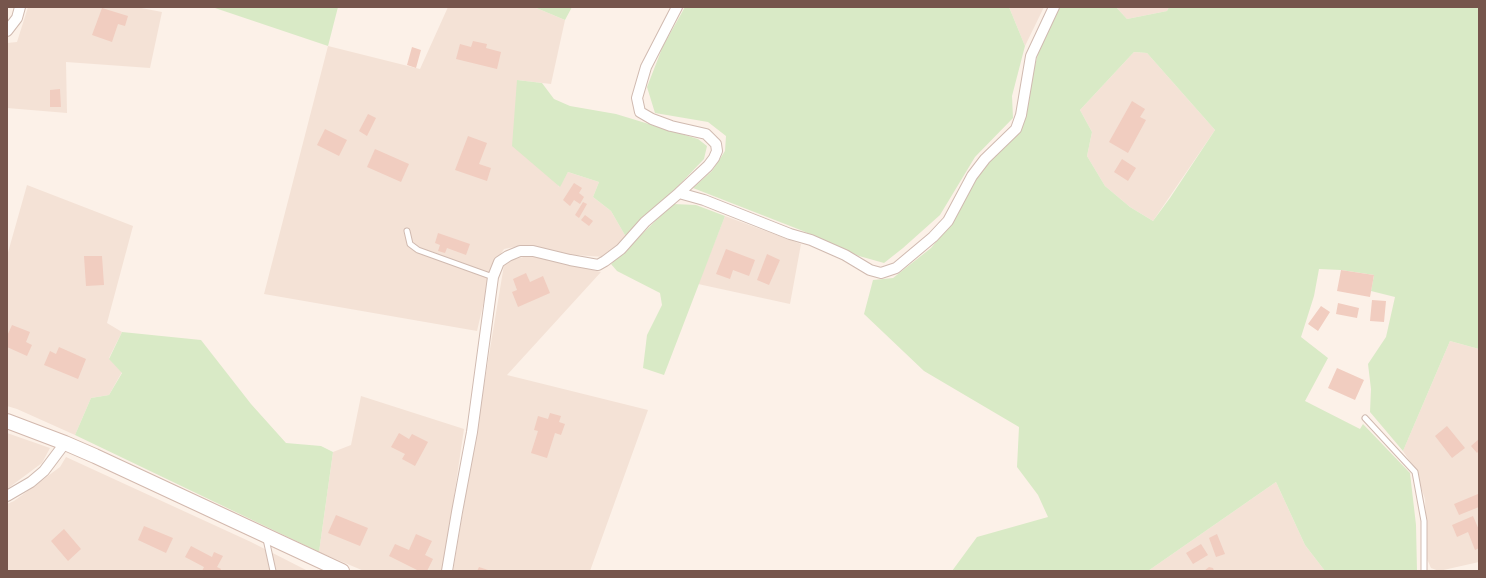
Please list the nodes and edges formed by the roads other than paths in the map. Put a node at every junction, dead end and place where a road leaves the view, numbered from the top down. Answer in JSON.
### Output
{"nodes":[{"id":1,"x":20,"y":7,"type":"edge"},
{"id":2,"x":677,"y":7,"type":"edge"},
{"id":3,"x":1054,"y":7,"type":"edge"},
{"id":4,"x":7,"y":31,"type":"edge"},
{"id":5,"x":680,"y":193,"type":"junction"},
{"id":6,"x":407,"y":231,"type":"dead end"},
{"id":7,"x":493,"y":277,"type":"junction"},
{"id":8,"x":1365,"y":418,"type":"dead end"},
{"id":9,"x":7,"y":421,"type":"edge"},
{"id":10,"x":65,"y":443,"type":"junction"},
{"id":11,"x":7,"y":496,"type":"edge"},
{"id":12,"x":265,"y":535,"type":"junction"},
{"id":13,"x":273,"y":571,"type":"edge"},
{"id":14,"x":342,"y":571,"type":"edge"},
{"id":15,"x":447,"y":571,"type":"edge"},
{"id":16,"x":1424,"y":571,"type":"edge"}],
"edges":[{"from":1,"to":4,"type":"street"},
{"from":2,"to":5,"type":"street"},
{"from":3,"to":5,"type":"street"},
{"from":5,"to":7,"type":"street"},
{"from":6,"to":7,"type":"lane"},
{"from":7,"to":15,"type":"street"},
{"from":8,"to":16,"type":"lane"},
{"from":9,"to":10,"type":"street"},
{"from":10,"to":11,"type":"street"},
{"from":10,"to":12,"type":"street"},
{"from":12,"to":13,"type":"lane"},
{"from":12,"to":14,"type":"street"}]}
